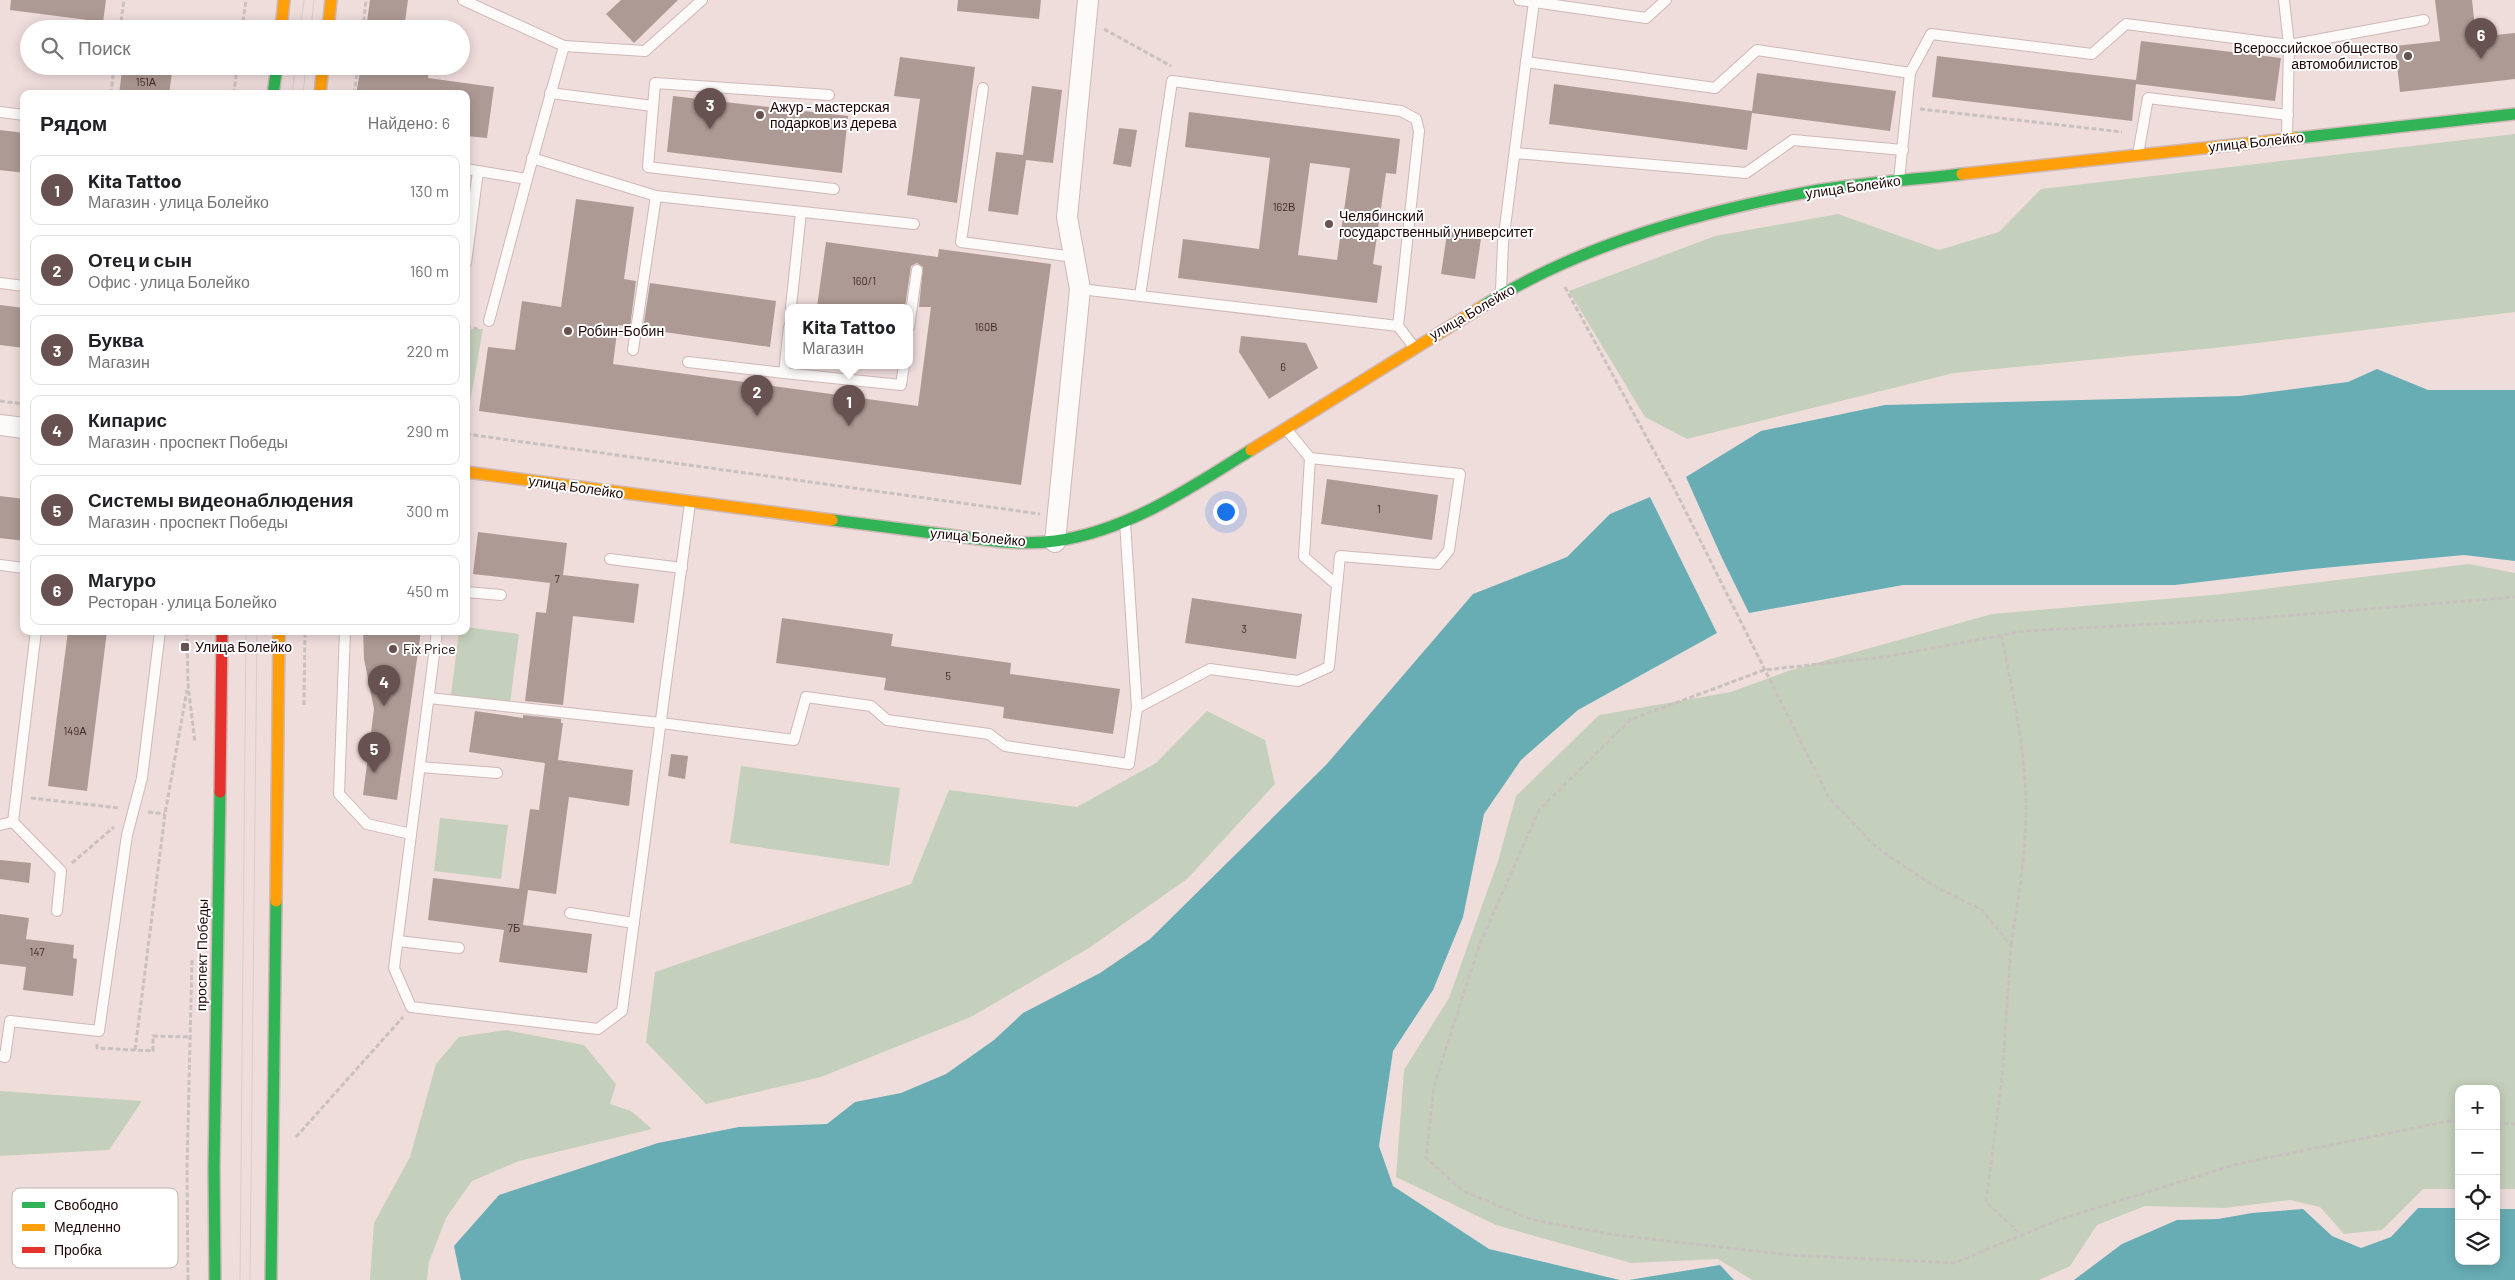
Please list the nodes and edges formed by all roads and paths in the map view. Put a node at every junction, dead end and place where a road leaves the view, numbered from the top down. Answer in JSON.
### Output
{"nodes":[{"id":1,"x":124,"y":0,"type":"edge"},
{"id":2,"x":246,"y":0,"type":"edge"},
{"id":3,"x":284,"y":0,"type":"edge"},
{"id":4,"x":331,"y":0,"type":"edge"},
{"id":5,"x":366,"y":0,"type":"edge"},
{"id":6,"x":463,"y":0,"type":"edge"},
{"id":7,"x":702,"y":0,"type":"edge"},
{"id":8,"x":1519,"y":0,"type":"edge"},
{"id":9,"x":1666,"y":0,"type":"edge"},
{"id":10,"x":2284,"y":0,"type":"edge"},
{"id":11,"x":1088,"y":1,"type":"edge"},
{"id":12,"x":1534,"y":2,"type":"junction"},
{"id":13,"x":121,"y":20,"type":"edge"},
{"id":14,"x":243,"y":20,"type":"edge"},
{"id":15,"x":282,"y":20,"type":"edge"},
{"id":16,"x":329,"y":20,"type":"edge"},
{"id":17,"x":363,"y":20,"type":"edge"},
{"id":18,"x":2424,"y":20,"type":"dead end"},
{"id":19,"x":2289,"y":45,"type":"junction"},
{"id":20,"x":564,"y":46,"type":"junction"},
{"id":21,"x":1526,"y":62,"type":"junction"},
{"id":22,"x":1172,"y":67,"type":"dead end"},
{"id":23,"x":1910,"y":73,"type":"junction"},
{"id":24,"x":113,"y":75,"type":"edge"},
{"id":25,"x":236,"y":75,"type":"edge"},
{"id":26,"x":276,"y":75,"type":"edge"},
{"id":27,"x":322,"y":75,"type":"edge"},
{"id":28,"x":357,"y":75,"type":"edge"},
{"id":29,"x":983,"y":88,"type":"dead end"},
{"id":30,"x":111,"y":90,"type":"edge"},
{"id":31,"x":234,"y":90,"type":"edge"},
{"id":32,"x":274,"y":90,"type":"edge"},
{"id":33,"x":320,"y":90,"type":"edge"},
{"id":34,"x":355,"y":90,"type":"edge"},
{"id":35,"x":550,"y":93,"type":"junction"},
{"id":36,"x":829,"y":94,"type":"dead end"},
{"id":37,"x":653,"y":106,"type":"junction"},
{"id":38,"x":1907,"y":107,"type":"junction"},
{"id":39,"x":0,"y":112,"type":"edge"},
{"id":40,"x":20,"y":114,"type":"edge"},
{"id":41,"x":2515,"y":114,"type":"edge"},
{"id":42,"x":2288,"y":115,"type":"junction"},
{"id":43,"x":2141,"y":134,"type":"junction"},
{"id":44,"x":2287,"y":138,"type":"junction"},
{"id":45,"x":1903,"y":150,"type":"junction"},
{"id":46,"x":1515,"y":153,"type":"junction"},
{"id":47,"x":2137,"y":155,"type":"junction"},
{"id":48,"x":532,"y":158,"type":"junction"},
{"id":49,"x":470,"y":170,"type":"edge"},
{"id":50,"x":478,"y":171,"type":"junction"},
{"id":51,"x":527,"y":179,"type":"junction"},
{"id":52,"x":1899,"y":180,"type":"junction"},
{"id":53,"x":834,"y":189,"type":"dead end"},
{"id":54,"x":656,"y":196,"type":"junction"},
{"id":55,"x":801,"y":212,"type":"junction"},
{"id":56,"x":914,"y":224,"type":"dead end"},
{"id":57,"x":470,"y":232,"type":"edge"},
{"id":58,"x":1074,"y":256,"type":"junction"},
{"id":59,"x":1554,"y":267,"type":"junction"},
{"id":60,"x":917,"y":270,"type":"dead end"},
{"id":61,"x":0,"y":283,"type":"edge"},
{"id":62,"x":20,"y":286,"type":"edge"},
{"id":63,"x":1080,"y":289,"type":"junction"},
{"id":64,"x":1501,"y":294,"type":"junction"},
{"id":65,"x":1140,"y":296,"type":"junction"},
{"id":66,"x":791,"y":304,"type":"edge"},
{"id":67,"x":912,"y":304,"type":"edge"},
{"id":68,"x":489,"y":321,"type":"dead end"},
{"id":69,"x":1398,"y":326,"type":"junction"},
{"id":70,"x":1414,"y":347,"type":"junction"},
{"id":71,"x":633,"y":350,"type":"dead end"},
{"id":72,"x":688,"y":362,"type":"dead end"},
{"id":73,"x":785,"y":364,"type":"edge"},
{"id":74,"x":903,"y":369,"type":"edge"},
{"id":75,"x":784,"y":373,"type":"junction"},
{"id":76,"x":0,"y":401,"type":"edge"},
{"id":77,"x":20,"y":404,"type":"edge"},
{"id":78,"x":0,"y":424,"type":"edge"},
{"id":79,"x":20,"y":427,"type":"edge"},
{"id":80,"x":1285,"y":428,"type":"junction"},
{"id":81,"x":470,"y":435,"type":"edge"},
{"id":82,"x":1310,"y":458,"type":"junction"},
{"id":83,"x":470,"y":473,"type":"edge"},
{"id":84,"x":690,"y":502,"type":"junction"},
{"id":85,"x":1058,"y":516,"type":"junction"},
{"id":86,"x":1125,"y":520,"type":"junction"},
{"id":87,"x":1055,"y":542,"type":"junction"},
{"id":88,"x":610,"y":559,"type":"dead end"},
{"id":89,"x":0,"y":565,"type":"edge"},
{"id":90,"x":20,"y":568,"type":"edge"},
{"id":91,"x":682,"y":568,"type":"junction"},
{"id":92,"x":1337,"y":584,"type":"junction"},
{"id":93,"x":470,"y":592,"type":"edge"},
{"id":94,"x":501,"y":595,"type":"dead end"},
{"id":95,"x":2515,"y":597,"type":"edge"},
{"id":96,"x":36,"y":635,"type":"edge"},
{"id":97,"x":160,"y":635,"type":"edge"},
{"id":98,"x":188,"y":635,"type":"edge"},
{"id":99,"x":222,"y":635,"type":"edge"},
{"id":100,"x":279,"y":635,"type":"edge"},
{"id":101,"x":345,"y":635,"type":"edge"},
{"id":102,"x":436,"y":635,"type":"edge"},
{"id":103,"x":2000,"y":636,"type":"junction"},
{"id":104,"x":1764,"y":670,"type":"junction"},
{"id":105,"x":188,"y":685,"type":"junction"},
{"id":106,"x":428,"y":698,"type":"junction"},
{"id":107,"x":1137,"y":708,"type":"junction"},
{"id":108,"x":660,"y":723,"type":"junction"},
{"id":109,"x":196,"y":748,"type":"dead end"},
{"id":110,"x":420,"y":767,"type":"junction"},
{"id":111,"x":497,"y":773,"type":"dead end"},
{"id":112,"x":16,"y":796,"type":"junction"},
{"id":113,"x":132,"y":810,"type":"junction"},
{"id":114,"x":13,"y":822,"type":"junction"},
{"id":115,"x":0,"y":825,"type":"edge"},
{"id":116,"x":411,"y":834,"type":"junction"},
{"id":117,"x":57,"y":911,"type":"dead end"},
{"id":118,"x":570,"y":913,"type":"dead end"},
{"id":119,"x":634,"y":923,"type":"junction"},
{"id":120,"x":398,"y":940,"type":"junction"},
{"id":121,"x":2011,"y":946,"type":"junction"},
{"id":122,"x":459,"y":948,"type":"dead end"},
{"id":123,"x":192,"y":957,"type":"dead end"},
{"id":124,"x":411,"y":1007,"type":"junction"},
{"id":125,"x":99,"y":1030,"type":"junction"},
{"id":126,"x":190,"y":1037,"type":"junction"},
{"id":127,"x":135,"y":1050,"type":"junction"},
{"id":128,"x":0,"y":1056,"type":"edge"},
{"id":129,"x":2455,"y":1122,"type":"edge"},
{"id":130,"x":2500,"y":1123,"type":"edge"},
{"id":131,"x":2515,"y":1124,"type":"edge"},
{"id":132,"x":293,"y":1141,"type":"dead end"},
{"id":133,"x":2022,"y":1235,"type":"junction"},
{"id":134,"x":188,"y":1280,"type":"edge"},
{"id":135,"x":215,"y":1280,"type":"edge"},
{"id":136,"x":271,"y":1280,"type":"edge"}],
"edges":[{"from":1,"to":13,"type":"path"},
{"from":2,"to":14,"type":"path"},
{"from":3,"to":15,"type":"street"},
{"from":4,"to":16,"type":"street"},
{"from":5,"to":17,"type":"path"},
{"from":6,"to":20,"type":"lane"},
{"from":7,"to":20,"type":"lane"},
{"from":8,"to":12,"type":"lane"},
{"from":9,"to":12,"type":"lane"},
{"from":10,"to":19,"type":"lane"},
{"from":11,"to":22,"type":"path"},
{"from":11,"to":58,"type":"street"},
{"from":12,"to":21,"type":"lane"},
{"from":18,"to":19,"type":"lane"},
{"from":19,"to":23,"type":"lane"},
{"from":19,"to":42,"type":"lane"},
{"from":20,"to":35,"type":"lane"},
{"from":21,"to":23,"type":"lane"},
{"from":21,"to":46,"type":"lane"},
{"from":23,"to":38,"type":"lane"},
{"from":24,"to":30,"type":"path"},
{"from":25,"to":31,"type":"path"},
{"from":26,"to":32,"type":"street"},
{"from":27,"to":33,"type":"street"},
{"from":28,"to":34,"type":"path"},
{"from":29,"to":58,"type":"lane"},
{"from":35,"to":37,"type":"lane"},
{"from":35,"to":48,"type":"lane"},
{"from":36,"to":37,"type":"lane"},
{"from":37,"to":53,"type":"lane"},
{"from":38,"to":43,"type":"path"},
{"from":38,"to":45,"type":"lane"},
{"from":39,"to":40,"type":"lane"},
{"from":41,"to":44,"type":"street","name":"улица Болейко"},
{"from":42,"to":43,"type":"lane"},
{"from":42,"to":44,"type":"lane"},
{"from":43,"to":47,"type":"lane"},
{"from":44,"to":47,"type":"street","name":"улица Болейко"},
{"from":45,"to":46,"type":"lane"},
{"from":45,"to":52,"type":"lane"},
{"from":46,"to":64,"type":"lane"},
{"from":47,"to":52,"type":"street","name":"улица Болейко"},
{"from":48,"to":51,"type":"lane"},
{"from":48,"to":54,"type":"lane"},
{"from":49,"to":50,"type":"lane"},
{"from":50,"to":51,"type":"lane"},
{"from":50,"to":57,"type":"lane"},
{"from":51,"to":68,"type":"lane"},
{"from":52,"to":59,"type":"street","name":"улица Болейко"},
{"from":54,"to":55,"type":"lane"},
{"from":54,"to":71,"type":"lane"},
{"from":55,"to":56,"type":"lane"},
{"from":55,"to":66,"type":"lane"},
{"from":58,"to":63,"type":"street"},
{"from":59,"to":64,"type":"street","name":"улица Болейко"},
{"from":59,"to":104,"type":"path"},
{"from":60,"to":67,"type":"lane"},
{"from":61,"to":62,"type":"lane"},
{"from":63,"to":65,"type":"lane"},
{"from":63,"to":85,"type":"street"},
{"from":64,"to":70,"type":"street","name":"улица Болейко"},
{"from":65,"to":69,"type":"lane"},
{"from":65,"to":69,"type":"lane"},
{"from":69,"to":70,"type":"lane"},
{"from":70,"to":80,"type":"street","name":"улица Болейко"},
{"from":72,"to":75,"type":"lane"},
{"from":73,"to":75,"type":"lane"},
{"from":74,"to":75,"type":"lane"},
{"from":76,"to":77,"type":"path"},
{"from":78,"to":79,"type":"street"},
{"from":80,"to":82,"type":"lane"},
{"from":80,"to":86,"type":"street","name":"улица Болейко"},
{"from":81,"to":85,"type":"path"},
{"from":82,"to":92,"type":"lane"},
{"from":82,"to":92,"type":"lane"},
{"from":83,"to":84,"type":"street","name":"улица Болейко"},
{"from":84,"to":87,"type":"street","name":"улица Болейко"},
{"from":84,"to":91,"type":"lane"},
{"from":85,"to":87,"type":"street"},
{"from":86,"to":87,"type":"street","name":"улица Болейко"},
{"from":86,"to":107,"type":"lane"},
{"from":88,"to":91,"type":"lane"},
{"from":89,"to":90,"type":"lane"},
{"from":91,"to":108,"type":"lane"},
{"from":92,"to":107,"type":"lane"},
{"from":93,"to":94,"type":"lane"},
{"from":95,"to":103,"type":"path"},
{"from":96,"to":112,"type":"lane"},
{"from":97,"to":113,"type":"lane"},
{"from":98,"to":105,"type":"path"},
{"from":99,"to":135,"type":"street","name":"проспект Победы"},
{"from":100,"to":136,"type":"street"},
{"from":101,"to":116,"type":"lane"},
{"from":102,"to":106,"type":"lane"},
{"from":103,"to":104,"type":"path"},
{"from":103,"to":121,"type":"path"},
{"from":104,"to":121,"type":"path"},
{"from":104,"to":133,"type":"path"},
{"from":105,"to":109,"type":"path"},
{"from":105,"to":127,"type":"path"},
{"from":106,"to":108,"type":"lane"},
{"from":106,"to":110,"type":"lane"},
{"from":107,"to":108,"type":"lane"},
{"from":108,"to":119,"type":"lane"},
{"from":110,"to":111,"type":"lane"},
{"from":110,"to":116,"type":"lane"},
{"from":112,"to":113,"type":"path"},
{"from":112,"to":114,"type":"lane"},
{"from":113,"to":125,"type":"lane"},
{"from":114,"to":115,"type":"lane"},
{"from":114,"to":117,"type":"lane"},
{"from":116,"to":120,"type":"lane"},
{"from":118,"to":119,"type":"lane"},
{"from":119,"to":124,"type":"lane"},
{"from":120,"to":122,"type":"lane"},
{"from":120,"to":124,"type":"lane"},
{"from":121,"to":133,"type":"path"},
{"from":123,"to":126,"type":"path"},
{"from":124,"to":132,"type":"path"},
{"from":125,"to":127,"type":"path"},
{"from":125,"to":128,"type":"lane"},
{"from":126,"to":127,"type":"path"},
{"from":126,"to":134,"type":"path"},
{"from":129,"to":133,"type":"path"},
{"from":130,"to":131,"type":"path"}]}
